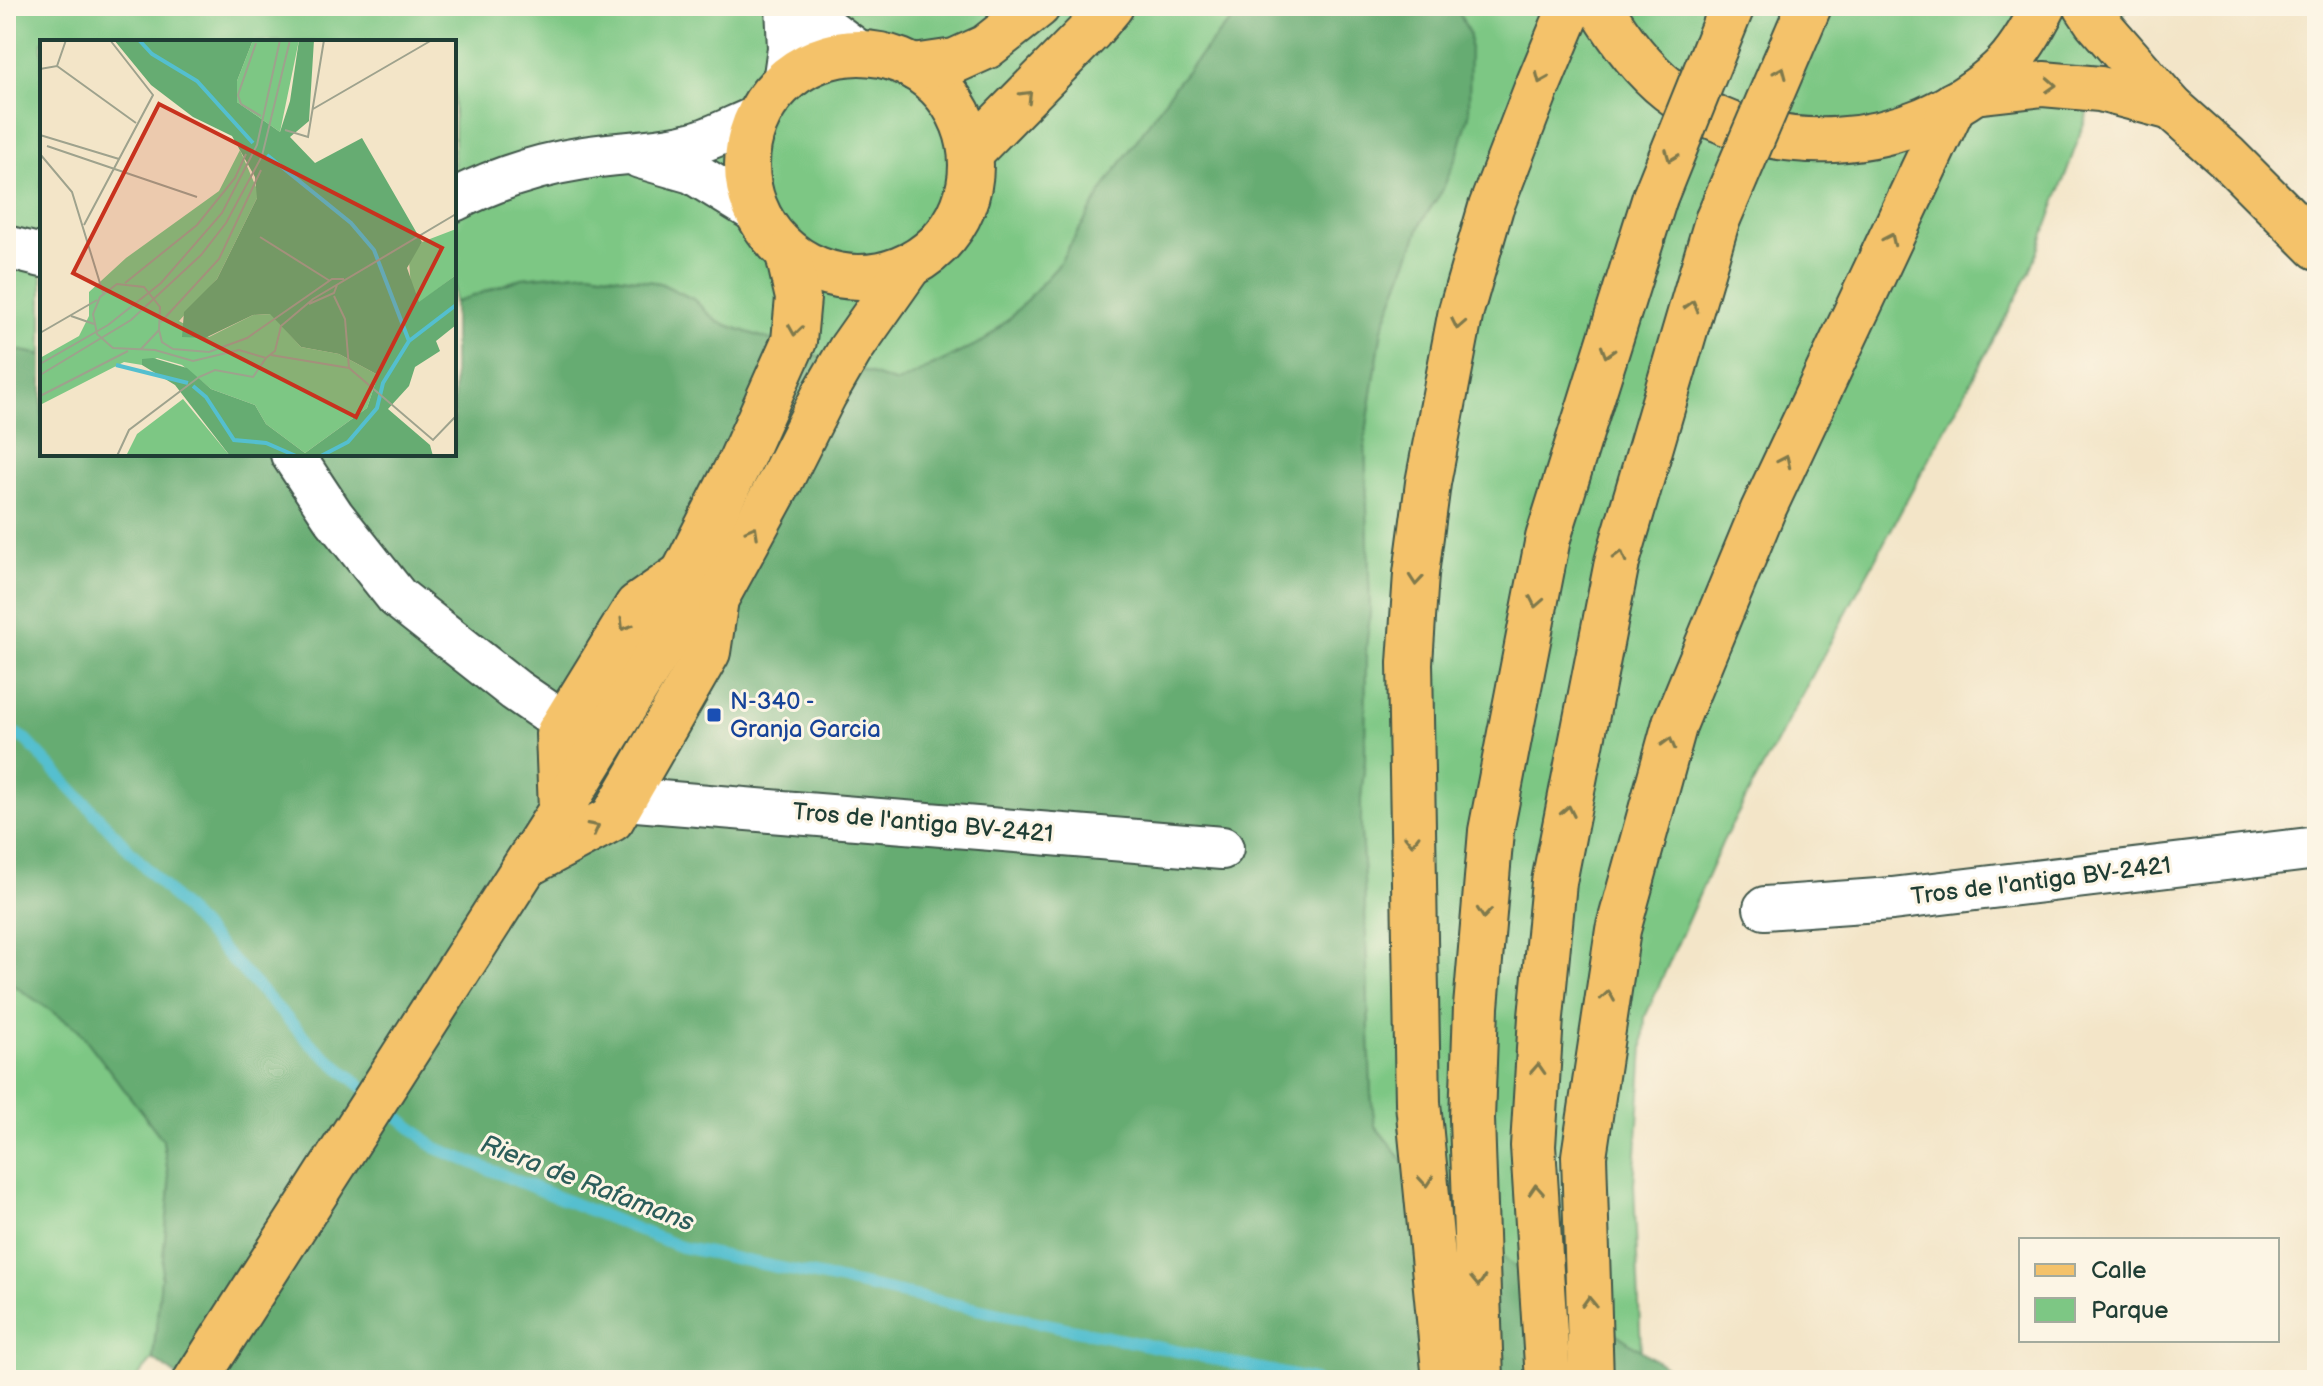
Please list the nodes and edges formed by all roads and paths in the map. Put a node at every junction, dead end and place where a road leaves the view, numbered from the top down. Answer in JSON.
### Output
{"nodes":[{"id":1,"x":787,"y":6,"type":"edge"},
{"id":2,"x":801,"y":6,"type":"edge"},
{"id":3,"x":1038,"y":6,"type":"edge"},
{"id":4,"x":1111,"y":6,"type":"edge"},
{"id":5,"x":1571,"y":6,"type":"edge"},
{"id":6,"x":1600,"y":6,"type":"edge"},
{"id":7,"x":1732,"y":6,"type":"edge"},
{"id":8,"x":1809,"y":6,"type":"edge"},
{"id":9,"x":2044,"y":6,"type":"edge"},
{"id":10,"x":2086,"y":6,"type":"edge"},
{"id":11,"x":860,"y":53,"type":"junction"},
{"id":12,"x":914,"y":67,"type":"junction"},
{"id":13,"x":784,"y":82,"type":"junction"},
{"id":14,"x":1964,"y":98,"type":"junction"},
{"id":15,"x":2172,"y":108,"type":"junction"},
{"id":16,"x":758,"y":117,"type":"junction"},
{"id":17,"x":972,"y":151,"type":"junction"},
{"id":18,"x":627,"y":154,"type":"junction"},
{"id":19,"x":456,"y":199,"type":"edge"},
{"id":20,"x":755,"y":211,"type":"junction"},
{"id":21,"x":6,"y":247,"type":"edge"},
{"id":22,"x":2317,"y":247,"type":"edge"},
{"id":23,"x":788,"y":254,"type":"junction"},
{"id":24,"x":40,"y":256,"type":"edge"},
{"id":25,"x":909,"y":266,"type":"junction"},
{"id":26,"x":293,"y":456,"type":"edge"},
{"id":27,"x":699,"y":586,"type":"junction"},
{"id":28,"x":550,"y":714,"type":"dead end"},
{"id":29,"x":624,"y":799,"type":"junction"},
{"id":30,"x":561,"y":810,"type":"junction"},
{"id":31,"x":1222,"y":848,"type":"dead end"},
{"id":32,"x":2317,"y":848,"type":"edge"},
{"id":33,"x":526,"y":865,"type":"junction"},
{"id":34,"x":1765,"y":908,"type":"dead end"},
{"id":35,"x":206,"y":1364,"type":"edge"},
{"id":36,"x":185,"y":1380,"type":"edge"},
{"id":37,"x":1445,"y":1380,"type":"edge"},
{"id":38,"x":1481,"y":1380,"type":"edge"},
{"id":39,"x":1548,"y":1380,"type":"edge"},
{"id":40,"x":1591,"y":1380,"type":"edge"}],
"edges":[{"from":1,"to":13,"type":"street"},
{"from":2,"to":11,"type":"street"},
{"from":3,"to":12,"type":"main road"},
{"from":17,"to":4,"type":"main road","one_way":true},
{"from":5,"to":37,"type":"main road","one_way":true},
{"from":6,"to":14,"type":"main road"},
{"from":7,"to":38,"type":"main road","one_way":true,"bridge":true},
{"from":39,"to":8,"type":"main road","one_way":true,"bridge":true},
{"from":9,"to":14,"type":"main road"},
{"from":10,"to":15,"type":"main road"},
{"from":11,"to":12,"type":"main road"},
{"from":11,"to":13,"type":"main road"},
{"from":12,"to":17,"type":"main road"},
{"from":13,"to":16,"type":"main road"},
{"from":14,"to":15,"type":"main road","one_way":true},
{"from":40,"to":14,"type":"main road","one_way":true},
{"from":15,"to":22,"type":"main road"},
{"from":16,"to":18,"type":"street"},
{"from":16,"to":20,"type":"main road"},
{"from":17,"to":25,"type":"main road"},
{"from":18,"to":19,"type":"street"},
{"from":18,"to":20,"type":"street"},
{"from":20,"to":23,"type":"main road"},
{"from":21,"to":24,"type":"street"},
{"from":23,"to":25,"type":"main road"},
{"from":23,"to":27,"type":"main road","one_way":true},
{"from":27,"to":25,"type":"main road","one_way":true},
{"from":26,"to":28,"type":"street"},
{"from":27,"to":29,"type":"main road"},
{"from":27,"to":30,"type":"main road"},
{"from":27,"to":30,"type":"main road","one_way":true},
{"from":29,"to":31,"type":"street","name":"Tros de l'antiga BV-2421"},
{"from":33,"to":29,"type":"main road","one_way":true},
{"from":30,"to":33,"type":"main road"},
{"from":32,"to":34,"type":"street","name":"Tros de l'antiga BV-2421"},
{"from":33,"to":35,"type":"main road"},
{"from":35,"to":36,"type":"street"}]}
